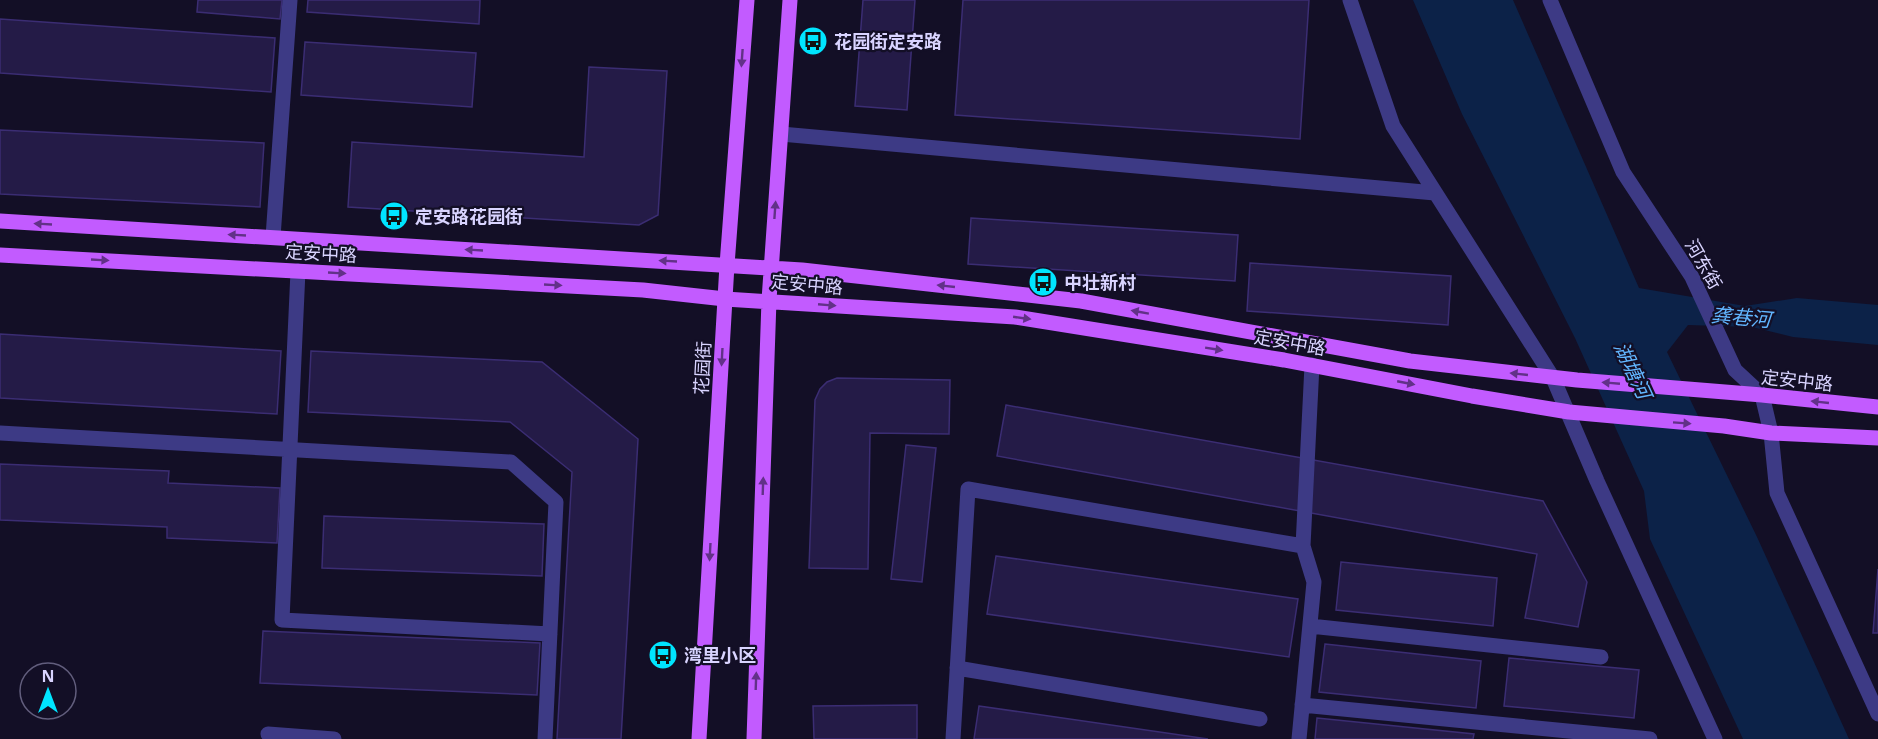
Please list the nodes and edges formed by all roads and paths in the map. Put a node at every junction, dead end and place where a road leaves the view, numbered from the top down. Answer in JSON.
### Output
{"nodes":[{"id":1,"x":290,"y":0,"type":"edge"},
{"id":2,"x":747,"y":0,"type":"edge"},
{"id":3,"x":790,"y":0,"type":"edge"},
{"id":4,"x":1350,"y":0,"type":"edge"},
{"id":5,"x":1550,"y":0,"type":"edge"},
{"id":6,"x":781,"y":134,"type":"junction"},
{"id":7,"x":1435,"y":193,"type":"junction"},
{"id":8,"x":0,"y":221,"type":"edge"},
{"id":9,"x":273,"y":237,"type":"junction"},
{"id":10,"x":0,"y":255,"type":"edge"},
{"id":11,"x":727,"y":265,"type":"junction"},
{"id":12,"x":771,"y":268,"type":"junction"},
{"id":13,"x":298,"y":271,"type":"junction"},
{"id":14,"x":725,"y":299,"type":"junction"},
{"id":15,"x":769,"y":300,"type":"junction"},
{"id":16,"x":1312,"y":365,"type":"junction"},
{"id":17,"x":1553,"y":378,"type":"junction"},
{"id":18,"x":1762,"y":395,"type":"junction"},
{"id":19,"x":1878,"y":407,"type":"edge"},
{"id":20,"x":1569,"y":412,"type":"junction"},
{"id":21,"x":0,"y":433,"type":"edge"},
{"id":22,"x":1771,"y":433,"type":"junction"},
{"id":23,"x":1878,"y":438,"type":"edge"},
{"id":24,"x":289,"y":450,"type":"junction"},
{"id":25,"x":1303,"y":546,"type":"junction"},
{"id":26,"x":1310,"y":626,"type":"junction"},
{"id":27,"x":550,"y":634,"type":"junction"},
{"id":28,"x":1601,"y":657,"type":"dead end"},
{"id":29,"x":957,"y":668,"type":"junction"},
{"id":30,"x":1302,"y":705,"type":"junction"},
{"id":31,"x":1878,"y":714,"type":"edge"},
{"id":32,"x":1260,"y":719,"type":"dead end"},
{"id":33,"x":268,"y":734,"type":"dead end"},
{"id":34,"x":334,"y":739,"type":"edge"},
{"id":35,"x":545,"y":739,"type":"edge"},
{"id":36,"x":699,"y":739,"type":"edge"},
{"id":37,"x":754,"y":739,"type":"edge"},
{"id":38,"x":953,"y":739,"type":"edge"},
{"id":39,"x":1299,"y":739,"type":"edge"},
{"id":40,"x":1650,"y":739,"type":"edge"},
{"id":41,"x":1715,"y":739,"type":"edge"}],
"edges":[{"from":1,"to":9,"type":"street"},
{"from":2,"to":11,"type":"main road","name":"花园街","one_way":true},
{"from":3,"to":6,"type":"main road"},
{"from":4,"to":7,"type":"street"},
{"from":5,"to":18,"type":"street","name":"河东街"},
{"from":6,"to":7,"type":"street"},
{"from":12,"to":6,"type":"main road","one_way":true},
{"from":7,"to":17,"type":"street"},
{"from":9,"to":8,"type":"main road","name":"定安中路","one_way":true},
{"from":11,"to":9,"type":"main road","name":"定安中路","one_way":true},
{"from":10,"to":13,"type":"main road","name":"定安中路","one_way":true},
{"from":11,"to":12,"type":"main road","name":"定安中路"},
{"from":11,"to":14,"type":"main road","name":"花园街"},
{"from":12,"to":15,"type":"main road"},
{"from":17,"to":12,"type":"main road","name":"定安中路","one_way":true},
{"from":13,"to":14,"type":"main road","name":"定安中路","one_way":true},
{"from":13,"to":24,"type":"street"},
{"from":14,"to":15,"type":"main road","name":"定安中路"},
{"from":14,"to":36,"type":"main road","name":"花园街","one_way":true},
{"from":15,"to":16,"type":"main road","name":"定安中路","one_way":true},
{"from":37,"to":15,"type":"main road","one_way":true},
{"from":16,"to":20,"type":"main road","name":"定安中路","one_way":true},
{"from":16,"to":25,"type":"street"},
{"from":18,"to":17,"type":"main road","name":"定安中路","one_way":true},
{"from":17,"to":20,"type":"street"},
{"from":19,"to":18,"type":"main road","name":"定安中路","one_way":true},
{"from":18,"to":22,"type":"street"},
{"from":20,"to":22,"type":"main road","name":"定安中路","one_way":true},
{"from":20,"to":41,"type":"street"},
{"from":21,"to":24,"type":"street"},
{"from":22,"to":23,"type":"main road"},
{"from":22,"to":31,"type":"street"},
{"from":24,"to":27,"type":"street"},
{"from":24,"to":27,"type":"street"},
{"from":25,"to":26,"type":"street"},
{"from":25,"to":29,"type":"street"},
{"from":26,"to":28,"type":"street"},
{"from":26,"to":30,"type":"street"},
{"from":27,"to":35,"type":"street"},
{"from":29,"to":32,"type":"street"},
{"from":29,"to":38,"type":"street"},
{"from":30,"to":39,"type":"street"},
{"from":30,"to":40,"type":"street"},
{"from":33,"to":34,"type":"street"}]}
